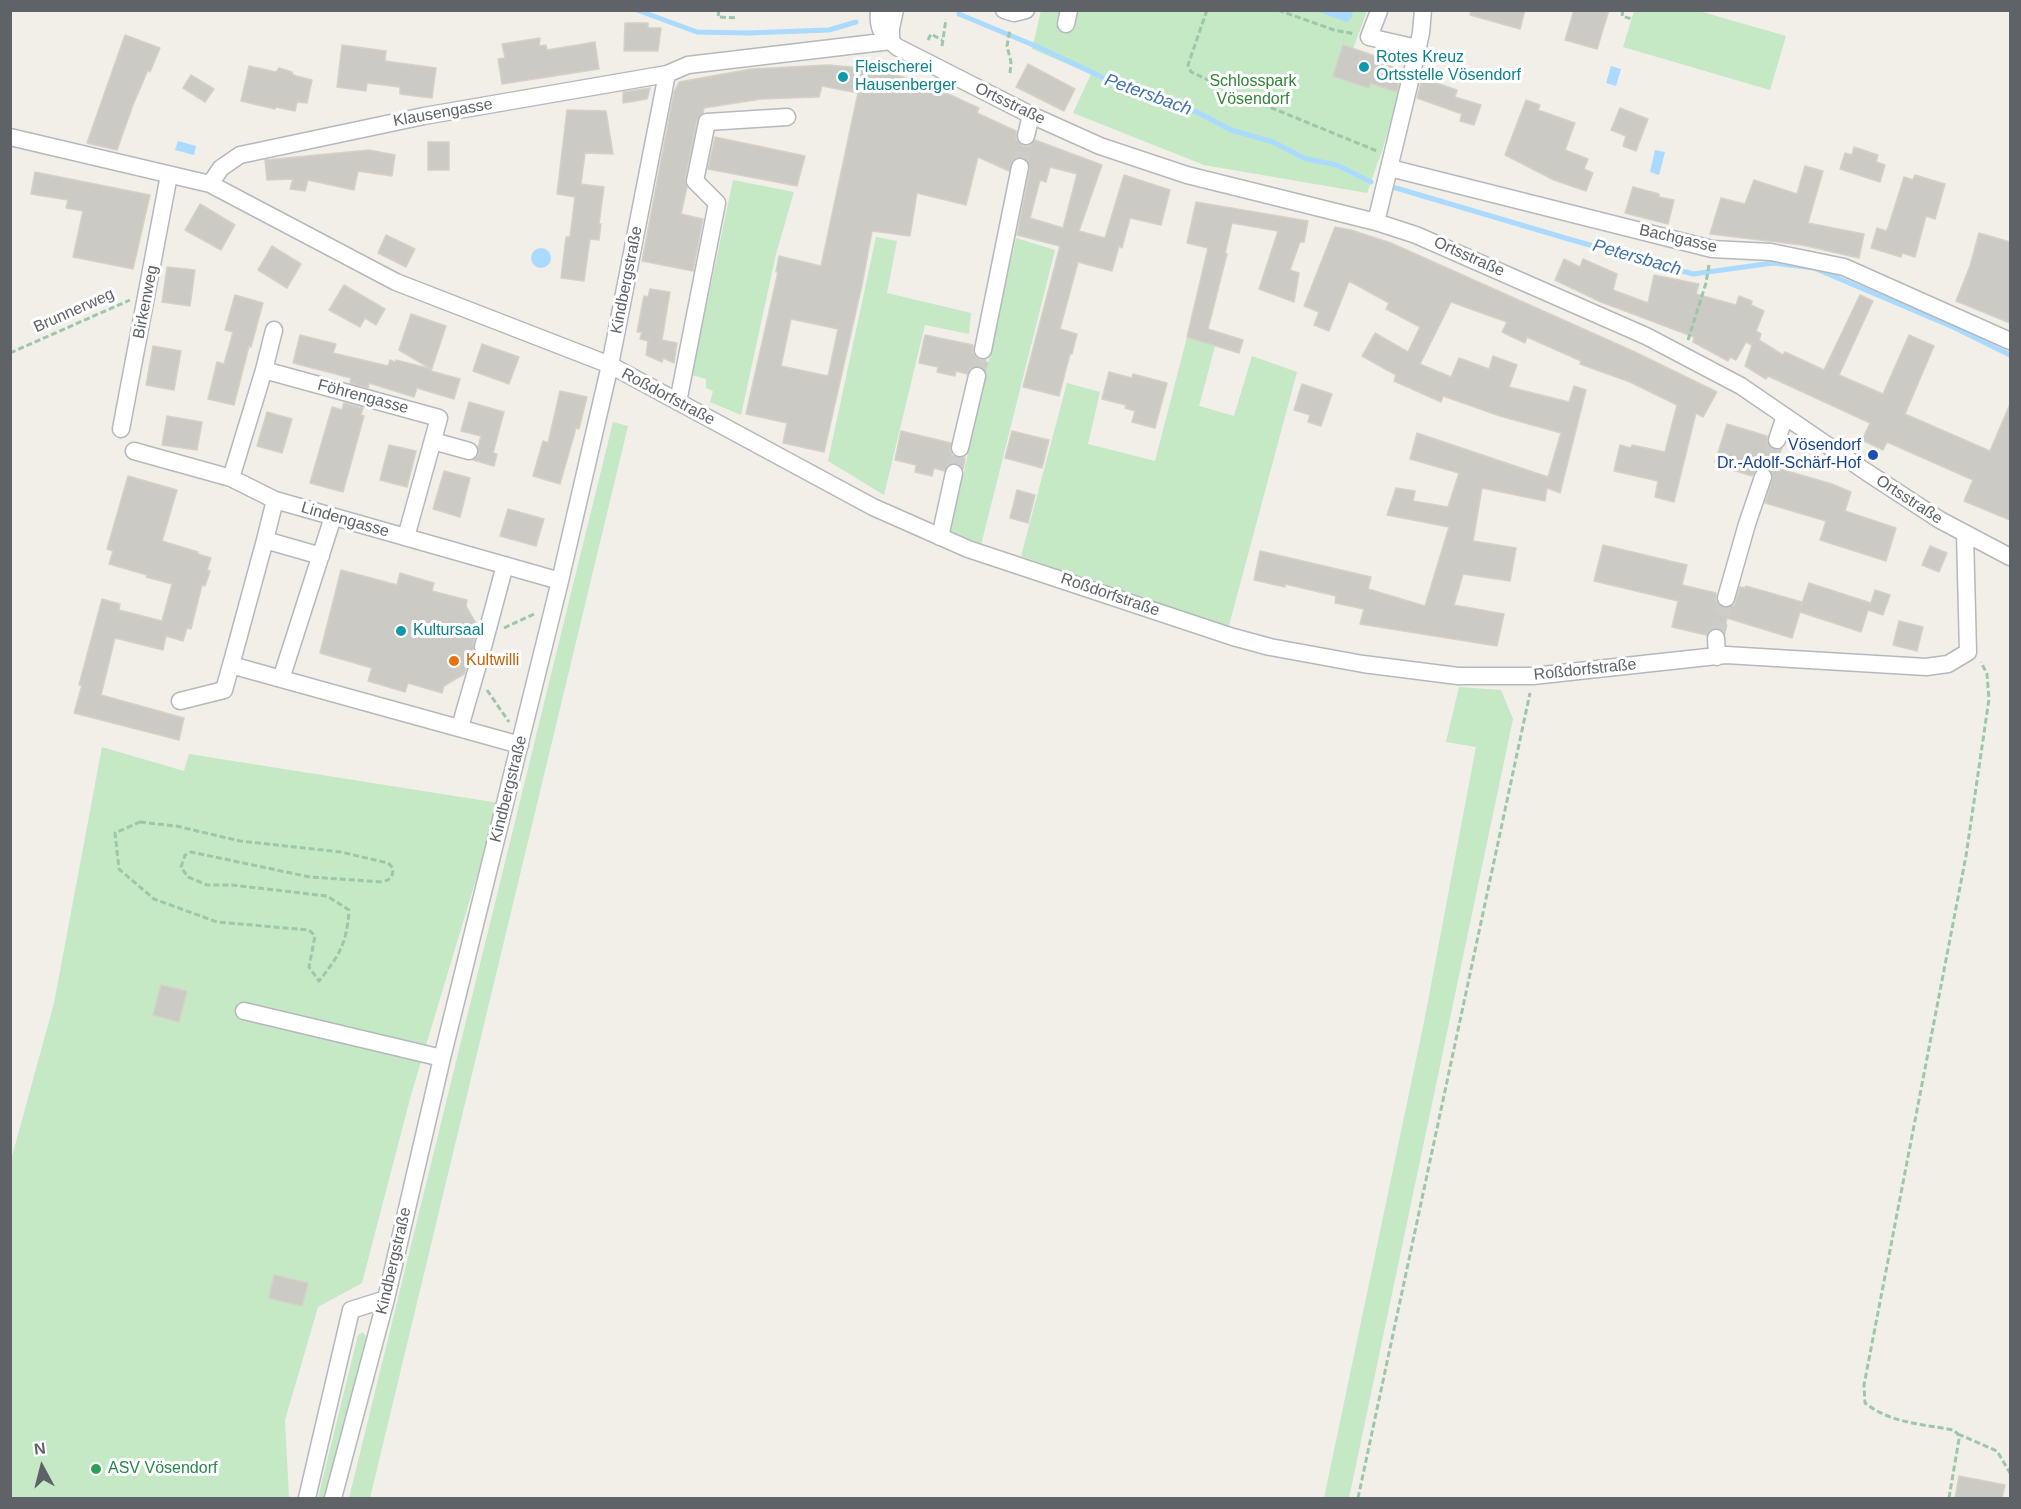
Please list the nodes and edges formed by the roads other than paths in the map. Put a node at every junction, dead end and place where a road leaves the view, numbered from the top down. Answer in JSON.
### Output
{"nodes":[{"id":1,"x":879,"y":10,"type":"edge"},
{"id":2,"x":895,"y":10,"type":"edge"},
{"id":3,"x":1004,"y":10,"type":"edge"},
{"id":4,"x":1026,"y":10,"type":"edge"},
{"id":5,"x":1423,"y":10,"type":"edge"},
{"id":6,"x":1379,"y":11,"type":"edge"},
{"id":7,"x":891,"y":41,"type":"junction"},
{"id":8,"x":1418,"y":48,"type":"junction"},
{"id":9,"x":667,"y":74,"type":"junction"},
{"id":10,"x":1031,"y":115,"type":"junction"},
{"id":11,"x":787,"y":117,"type":"dead end"},
{"id":12,"x":1026,"y":136,"type":"tunnel mouth"},
{"id":13,"x":10,"y":137,"type":"edge"},
{"id":14,"x":1391,"y":162,"type":"junction"},
{"id":15,"x":1020,"y":167,"type":"tunnel mouth"},
{"id":16,"x":169,"y":175,"type":"junction"},
{"id":17,"x":210,"y":184,"type":"junction"},
{"id":18,"x":1376,"y":222,"type":"junction"},
{"id":19,"x":274,"y":330,"type":"dead end"},
{"id":20,"x":2010,"y":341,"type":"edge"},
{"id":21,"x":983,"y":350,"type":"tunnel mouth"},
{"id":22,"x":610,"y":365,"type":"junction"},
{"id":23,"x":264,"y":370,"type":"junction"},
{"id":24,"x":977,"y":376,"type":"tunnel mouth"},
{"id":25,"x":678,"y":402,"type":"junction"},
{"id":26,"x":1785,"y":416,"type":"junction"},
{"id":27,"x":121,"y":429,"type":"dead end"},
{"id":28,"x":1777,"y":440,"type":"tunnel mouth"},
{"id":29,"x":433,"y":441,"type":"junction"},
{"id":30,"x":960,"y":448,"type":"tunnel mouth"},
{"id":31,"x":134,"y":451,"type":"dead end"},
{"id":32,"x":469,"y":451,"type":"dead end"},
{"id":33,"x":954,"y":473,"type":"tunnel mouth"},
{"id":34,"x":1763,"y":477,"type":"tunnel mouth"},
{"id":35,"x":231,"y":478,"type":"junction"},
{"id":36,"x":275,"y":500,"type":"junction"},
{"id":37,"x":333,"y":516,"type":"junction"},
{"id":38,"x":1965,"y":534,"type":"junction"},
{"id":39,"x":406,"y":537,"type":"junction"},
{"id":40,"x":940,"y":537,"type":"junction"},
{"id":41,"x":265,"y":540,"type":"junction"},
{"id":42,"x":321,"y":556,"type":"junction"},
{"id":43,"x":2010,"y":557,"type":"edge"},
{"id":44,"x":505,"y":565,"type":"junction"},
{"id":45,"x":560,"y":581,"type":"junction"},
{"id":46,"x":1726,"y":598,"type":"tunnel mouth"},
{"id":47,"x":1716,"y":638,"type":"tunnel mouth"},
{"id":48,"x":1717,"y":657,"type":"junction"},
{"id":49,"x":231,"y":665,"type":"junction"},
{"id":50,"x":281,"y":679,"type":"junction"},
{"id":51,"x":180,"y":701,"type":"dead end"},
{"id":52,"x":460,"y":727,"type":"junction"},
{"id":53,"x":520,"y":745,"type":"junction"},
{"id":54,"x":244,"y":1011,"type":"dead end"},
{"id":55,"x":442,"y":1058,"type":"junction"},
{"id":56,"x":386,"y":1299,"type":"junction"},
{"id":57,"x":307,"y":1498,"type":"edge"},
{"id":58,"x":333,"y":1498,"type":"edge"}],
"edges":[{"from":1,"to":7,"type":"street"},
{"from":2,"to":7,"type":"street"},
{"from":3,"to":4,"type":"street"},
{"from":5,"to":8,"type":"street"},
{"from":6,"to":8,"type":"street"},
{"from":7,"to":9,"type":"street","name":"Klausengasse"},
{"from":7,"to":10,"type":"street","name":"Ortsstraße"},
{"from":8,"to":14,"type":"street"},
{"from":9,"to":17,"type":"street","name":"Klausengasse"},
{"from":9,"to":22,"type":"street","name":"Kindbergstraße"},
{"from":10,"to":12,"type":"street"},
{"from":10,"to":18,"type":"street","name":"Ortsstraße"},
{"from":11,"to":25,"type":"street"},
{"from":13,"to":16,"type":"street"},
{"from":14,"to":18,"type":"street"},
{"from":14,"to":20,"type":"street","name":"Bachgasse"},
{"from":15,"to":21,"type":"street"},
{"from":16,"to":17,"type":"street"},
{"from":16,"to":27,"type":"street","name":"Birkenweg"},
{"from":17,"to":22,"type":"street","name":"Roßdorfstraße"},
{"from":18,"to":26,"type":"street","name":"Ortsstraße"},
{"from":19,"to":23,"type":"street"},
{"from":22,"to":25,"type":"street","name":"Roßdorfstraße"},
{"from":22,"to":45,"type":"street","name":"Kindbergstraße"},
{"from":23,"to":29,"type":"street","name":"Föhrengasse"},
{"from":23,"to":35,"type":"street"},
{"from":24,"to":30,"type":"street"},
{"from":25,"to":40,"type":"street","name":"Roßdorfstraße"},
{"from":26,"to":28,"type":"street"},
{"from":26,"to":38,"type":"street","name":"Ortsstraße"},
{"from":29,"to":32,"type":"street"},
{"from":29,"to":39,"type":"street","name":"Föhrengasse"},
{"from":31,"to":35,"type":"street","name":"Lindengasse"},
{"from":33,"to":40,"type":"street"},
{"from":34,"to":46,"type":"street"},
{"from":35,"to":36,"type":"street","name":"Lindengasse"},
{"from":36,"to":37,"type":"street","name":"Lindengasse"},
{"from":36,"to":41,"type":"street"},
{"from":37,"to":39,"type":"street","name":"Lindengasse"},
{"from":37,"to":42,"type":"street"},
{"from":38,"to":43,"type":"street","name":"Ortsstraße"},
{"from":38,"to":48,"type":"street","name":"Roßdorfstraße"},
{"from":39,"to":44,"type":"street","name":"Lindengasse"},
{"from":40,"to":48,"type":"street","name":"Roßdorfstraße"},
{"from":41,"to":42,"type":"street"},
{"from":41,"to":49,"type":"street"},
{"from":42,"to":50,"type":"street"},
{"from":44,"to":45,"type":"street","name":"Lindengasse"},
{"from":44,"to":52,"type":"street"},
{"from":45,"to":53,"type":"street","name":"Kindbergstraße"},
{"from":47,"to":48,"type":"street"},
{"from":49,"to":50,"type":"street"},
{"from":49,"to":51,"type":"street"},
{"from":50,"to":52,"type":"street"},
{"from":52,"to":53,"type":"street"},
{"from":53,"to":55,"type":"street","name":"Kindbergstraße"},
{"from":54,"to":55,"type":"street"},
{"from":55,"to":56,"type":"street","name":"Kindbergstraße"},
{"from":56,"to":57,"type":"street"},
{"from":56,"to":58,"type":"street","name":"Kindbergstraße"}]}
